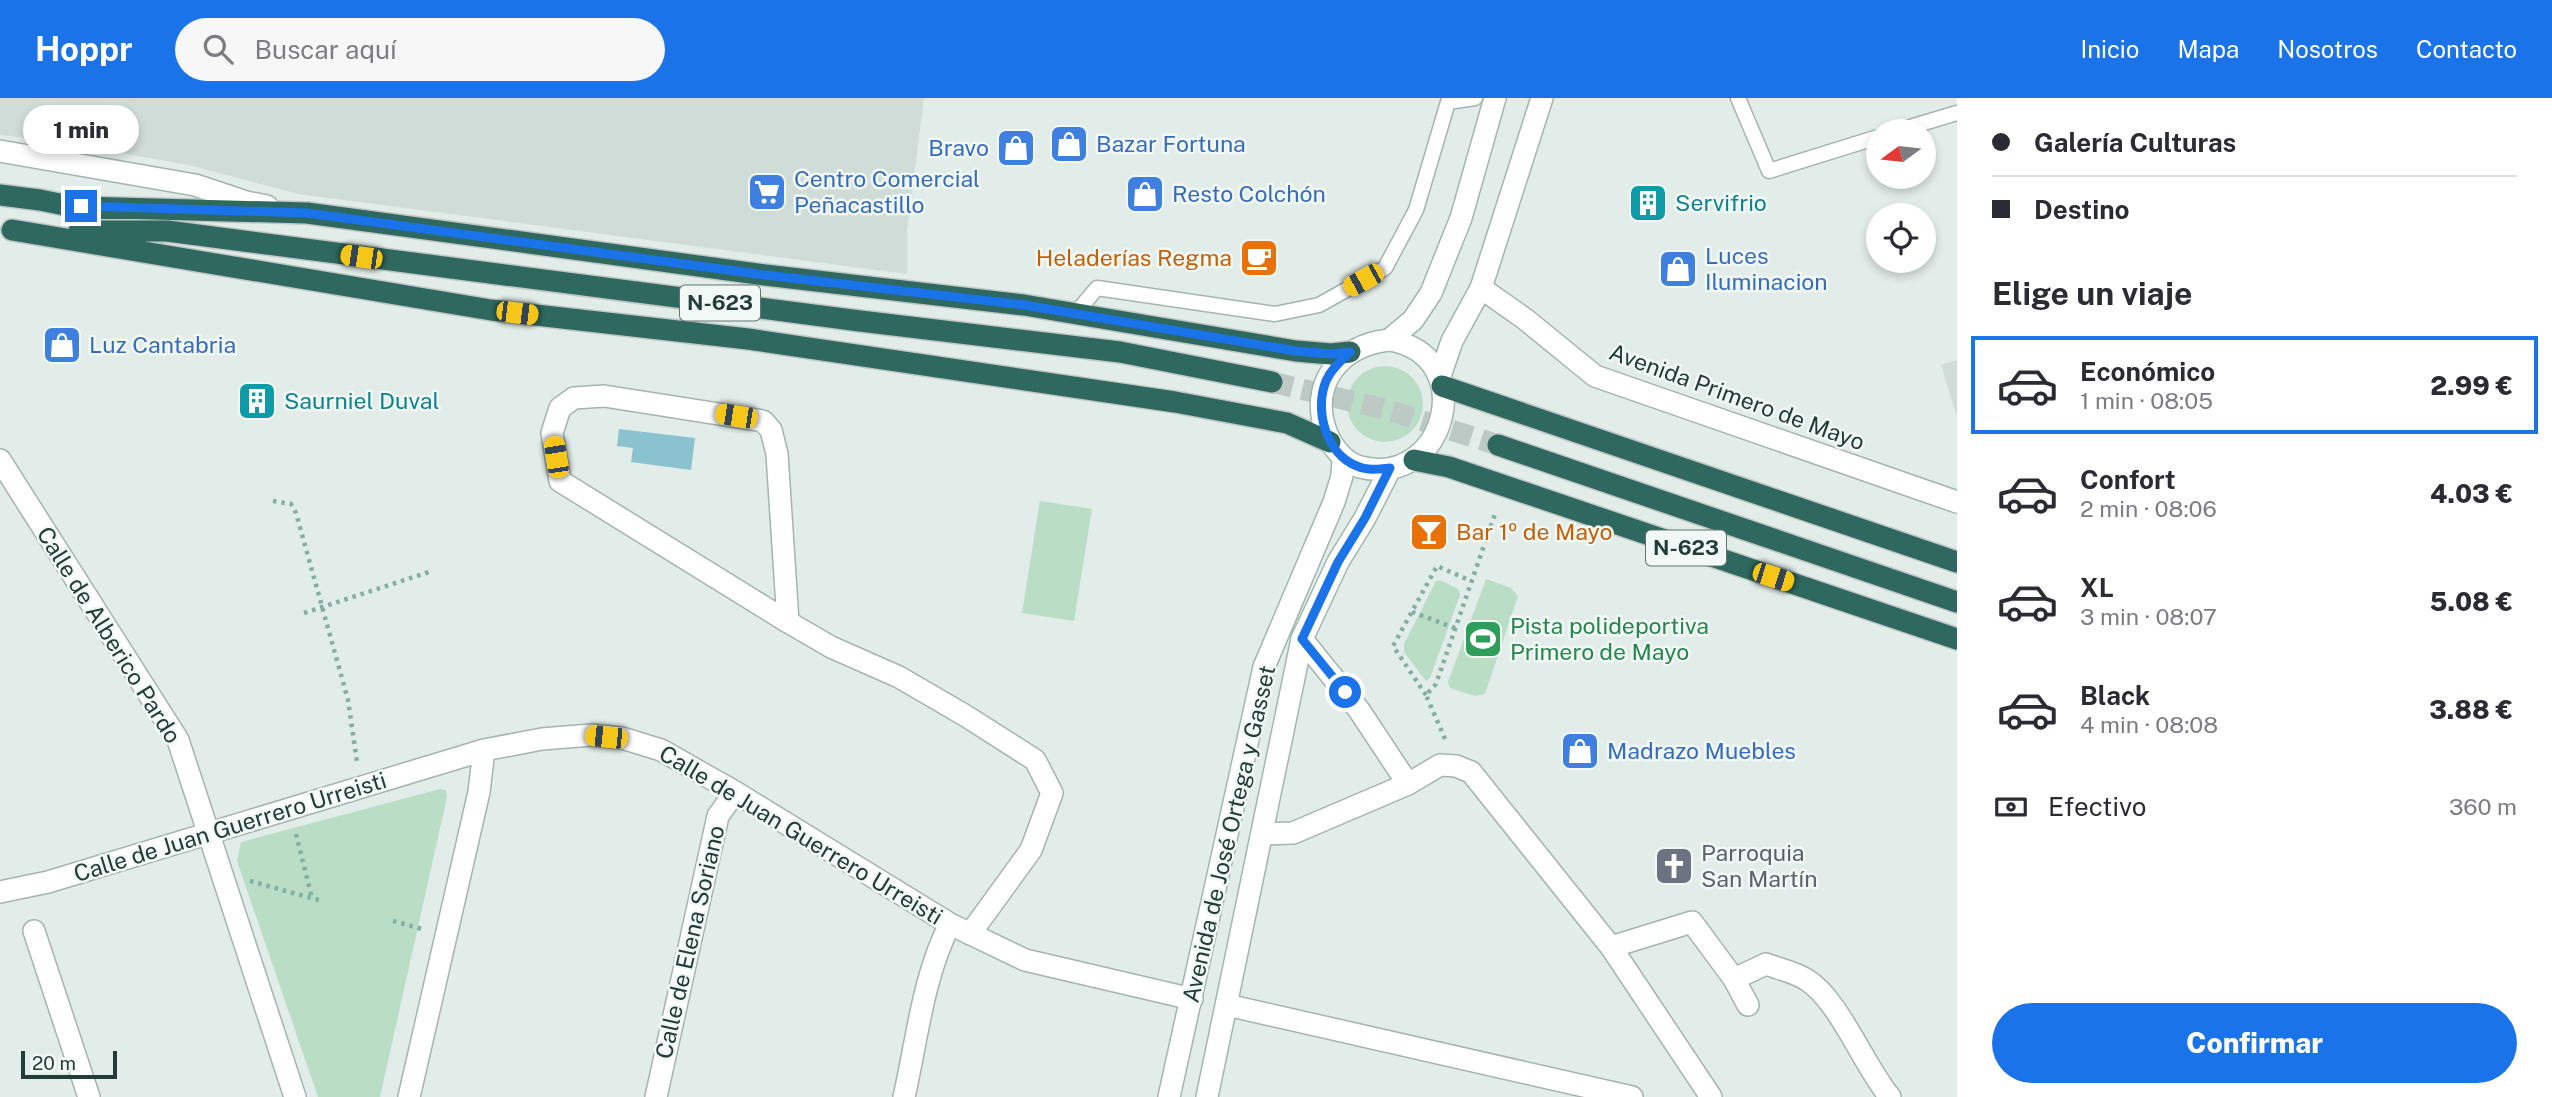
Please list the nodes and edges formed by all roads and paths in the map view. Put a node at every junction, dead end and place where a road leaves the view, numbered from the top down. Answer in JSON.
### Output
{"nodes":[{"id":1,"x":1475,"y":98,"type":"edge"},
{"id":2,"x":1495,"y":98,"type":"edge"},
{"id":3,"x":1542,"y":98,"type":"edge"},
{"id":4,"x":1738,"y":98,"type":"edge"},
{"id":5,"x":1957,"y":113,"type":"edge"},
{"id":6,"x":1936,"y":119,"type":"edge"},
{"id":7,"x":1866,"y":141,"type":"edge"},
{"id":8,"x":0,"y":152,"type":"edge"},
{"id":9,"x":0,"y":195,"type":"edge"},
{"id":10,"x":81,"y":206,"type":"junction"},
{"id":11,"x":307,"y":213,"type":"junction"},
{"id":12,"x":6,"y":229,"type":"edge"},
{"id":13,"x":167,"y":232,"type":"junction"},
{"id":14,"x":1481,"y":288,"type":"junction"},
{"id":15,"x":1075,"y":314,"type":"junction"},
{"id":16,"x":1390,"y":340,"type":"junction"},
{"id":17,"x":1350,"y":352,"type":"junction"},
{"id":18,"x":1441,"y":381,"type":"junction"},
{"id":19,"x":1272,"y":382,"type":"tunnel mouth"},
{"id":20,"x":1498,"y":445,"type":"tunnel mouth"},
{"id":21,"x":1337,"y":450,"type":"junction"},
{"id":22,"x":0,"y":460,"type":"edge"},
{"id":23,"x":1414,"y":460,"type":"junction"},
{"id":24,"x":1390,"y":468,"type":"junction"},
{"id":25,"x":1505,"y":487,"type":"junction"},
{"id":26,"x":273,"y":501,"type":"dead end"},
{"id":27,"x":1957,"y":502,"type":"edge"},
{"id":28,"x":1956,"y":560,"type":"edge"},
{"id":29,"x":432,"y":571,"type":"dead end"},
{"id":30,"x":1471,"y":581,"type":"junction"},
{"id":31,"x":1957,"y":602,"type":"edge"},
{"id":32,"x":322,"y":607,"type":"junction"},
{"id":33,"x":1412,"y":612,"type":"junction"},
{"id":34,"x":304,"y":613,"type":"dead end"},
{"id":35,"x":788,"y":622,"type":"junction"},
{"id":36,"x":1455,"y":628,"type":"junction"},
{"id":37,"x":1302,"y":639,"type":"junction"},
{"id":38,"x":1957,"y":639,"type":"edge"},
{"id":39,"x":1426,"y":695,"type":"junction"},
{"id":40,"x":484,"y":750,"type":"junction"},
{"id":41,"x":356,"y":757,"type":"dead end"},
{"id":42,"x":1455,"y":766,"type":"junction"},
{"id":43,"x":1408,"y":784,"type":"junction"},
{"id":44,"x":735,"y":792,"type":"junction"},
{"id":45,"x":289,"y":809,"type":"junction"},
{"id":46,"x":210,"y":833,"type":"junction"},
{"id":47,"x":1263,"y":834,"type":"junction"},
{"id":48,"x":225,"y":884,"type":"junction"},
{"id":49,"x":0,"y":892,"type":"edge"},
{"id":50,"x":312,"y":898,"type":"junction"},
{"id":51,"x":322,"y":901,"type":"dead end"},
{"id":52,"x":950,"y":923,"type":"junction"},
{"id":53,"x":34,"y":931,"type":"dead end"},
{"id":54,"x":970,"y":934,"type":"junction"},
{"id":55,"x":1611,"y":947,"type":"junction"},
{"id":56,"x":1734,"y":979,"type":"junction"},
{"id":57,"x":1192,"y":999,"type":"junction"},
{"id":58,"x":1227,"y":1005,"type":"junction"},
{"id":59,"x":1748,"y":1005,"type":"dead end"},
{"id":60,"x":89,"y":1097,"type":"edge"},
{"id":61,"x":295,"y":1097,"type":"edge"},
{"id":62,"x":409,"y":1097,"type":"edge"},
{"id":63,"x":656,"y":1097,"type":"edge"},
{"id":64,"x":904,"y":1097,"type":"edge"},
{"id":65,"x":1169,"y":1097,"type":"edge"},
{"id":66,"x":1206,"y":1097,"type":"edge"},
{"id":67,"x":1632,"y":1097,"type":"edge"},
{"id":68,"x":1711,"y":1097,"type":"edge"},
{"id":69,"x":1890,"y":1097,"type":"edge"}],
"edges":[{"from":1,"to":15,"type":"lane"},
{"from":2,"to":16,"type":"street"},
{"from":3,"to":14,"type":"street"},
{"from":4,"to":7,"type":"lane"},
{"from":5,"to":6,"type":"lane"},
{"from":8,"to":11,"type":"street"},
{"from":9,"to":10,"type":"highway"},
{"from":10,"to":11,"type":"highway"},
{"from":10,"to":13,"type":"highway"},
{"from":11,"to":15,"type":"highway"},
{"from":12,"to":13,"type":"highway"},
{"from":12,"to":21,"type":"highway"},
{"from":13,"to":19,"type":"highway","number":"N-623"},
{"from":14,"to":18,"type":"street"},
{"from":14,"to":27,"type":"street","name":"Avenida Primero de Mayo"},
{"from":15,"to":17,"type":"highway"},
{"from":16,"to":17,"type":"street"},
{"from":16,"to":18,"type":"street"},
{"from":17,"to":21,"type":"street"},
{"from":18,"to":23,"type":"street"},
{"from":18,"to":28,"type":"highway"},
{"from":20,"to":31,"type":"highway","number":"N-623"},
{"from":21,"to":24,"type":"street"},
{"from":21,"to":57,"type":"street","name":"Avenida de José Ortega y Gasset"},
{"from":22,"to":46,"type":"street","name":"Calle de Alberico Pardo"},
{"from":23,"to":24,"type":"street"},
{"from":23,"to":25,"type":"highway","number":"N-623"},
{"from":24,"to":37,"type":"street","name":"Avenida de José Ortega y Gasset"},
{"from":25,"to":30,"type":"path"},
{"from":25,"to":38,"type":"highway","number":"N-623"},
{"from":26,"to":32,"type":"path"},
{"from":29,"to":32,"type":"path"},
{"from":30,"to":33,"type":"path"},
{"from":30,"to":36,"type":"path"},
{"from":32,"to":34,"type":"path"},
{"from":32,"to":41,"type":"path"},
{"from":33,"to":36,"type":"path"},
{"from":33,"to":39,"type":"path"},
{"from":35,"to":35,"type":"street"},
{"from":35,"to":54,"type":"street"},
{"from":36,"to":39,"type":"path"},
{"from":37,"to":43,"type":"street"},
{"from":37,"to":47,"type":"street","name":"Avenida de José Ortega y Gasset"},
{"from":39,"to":42,"type":"path"},
{"from":40,"to":44,"type":"street","name":"Calle de Juan Guerrero Urreisti"},
{"from":40,"to":45,"type":"street","name":"Calle de Juan Guerrero Urreisti"},
{"from":40,"to":62,"type":"street"},
{"from":42,"to":43,"type":"street"},
{"from":42,"to":55,"type":"street"},
{"from":43,"to":47,"type":"street"},
{"from":44,"to":52,"type":"street","name":"Calle de Juan Guerrero Urreisti"},
{"from":44,"to":63,"type":"street","name":"Calle de Elena Soriano"},
{"from":45,"to":46,"type":"street","name":"Calle de Juan Guerrero Urreisti"},
{"from":45,"to":50,"type":"path"},
{"from":46,"to":48,"type":"street","name":"Calle de Alberico Pardo"},
{"from":46,"to":49,"type":"street","name":"Calle de Juan Guerrero Urreisti"},
{"from":47,"to":58,"type":"street","name":"Avenida de José Ortega y Gasset"},
{"from":48,"to":50,"type":"path"},
{"from":48,"to":61,"type":"street","name":"Calle de Alberico Pardo"},
{"from":50,"to":51,"type":"path"},
{"from":52,"to":54,"type":"street","name":"Calle de Juan Guerrero Urreisti"},
{"from":52,"to":64,"type":"street"},
{"from":53,"to":60,"type":"street"},
{"from":54,"to":57,"type":"street","name":"Calle de Juan Guerrero Urreisti"},
{"from":55,"to":56,"type":"street"},
{"from":55,"to":68,"type":"street"},
{"from":56,"to":59,"type":"street"},
{"from":56,"to":69,"type":"street"},
{"from":57,"to":65,"type":"street","name":"Avenida de José Ortega y Gasset"},
{"from":58,"to":66,"type":"street","name":"Avenida de José Ortega y Gasset"},
{"from":58,"to":67,"type":"street"}]}
